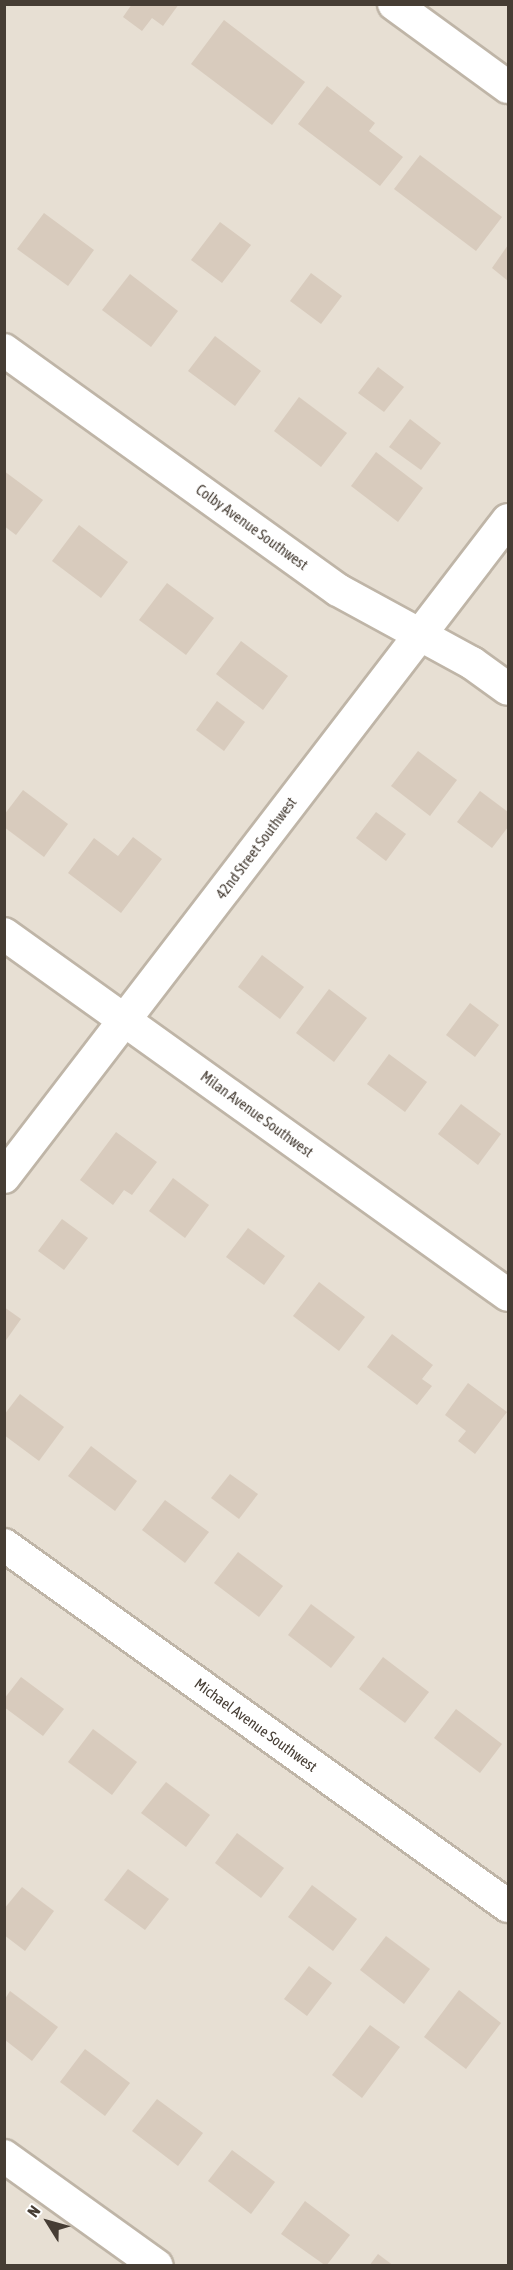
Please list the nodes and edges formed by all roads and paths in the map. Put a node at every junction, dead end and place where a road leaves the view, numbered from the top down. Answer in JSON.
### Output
{"nodes":[{"id":1,"x":394,"y":4,"type":"edge"},
{"id":2,"x":508,"y":87,"type":"edge"},
{"id":3,"x":4,"y":350,"type":"edge"},
{"id":4,"x":508,"y":520,"type":"edge"},
{"id":5,"x":419,"y":634,"type":"junction"},
{"id":6,"x":508,"y":689,"type":"edge"},
{"id":7,"x":4,"y":934,"type":"edge"},
{"id":8,"x":125,"y":1020,"type":"junction"},
{"id":9,"x":4,"y":1177,"type":"edge"},
{"id":10,"x":508,"y":1295,"type":"edge"},
{"id":11,"x":4,"y":1545,"type":"edge"},
{"id":12,"x":508,"y":1906,"type":"edge"},
{"id":13,"x":4,"y":2156,"type":"edge"},
{"id":14,"x":157,"y":2265,"type":"edge"}],
"edges":[{"from":1,"to":2,"type":"street"},
{"from":3,"to":5,"type":"street","name":"Colby Avenue Southwest"},
{"from":4,"to":5,"type":"street","name":"42nd Street Southwest"},
{"from":5,"to":6,"type":"street","name":"Colby Avenue Southwest"},
{"from":5,"to":8,"type":"street","name":"42nd Street Southwest"},
{"from":7,"to":8,"type":"street","name":"Milan Avenue Southwest"},
{"from":8,"to":9,"type":"street","name":"42nd Street Southwest"},
{"from":8,"to":10,"type":"street","name":"Milan Avenue Southwest"},
{"from":11,"to":12,"type":"street","name":"Michael Avenue Southwest"},
{"from":13,"to":14,"type":"street"}]}
